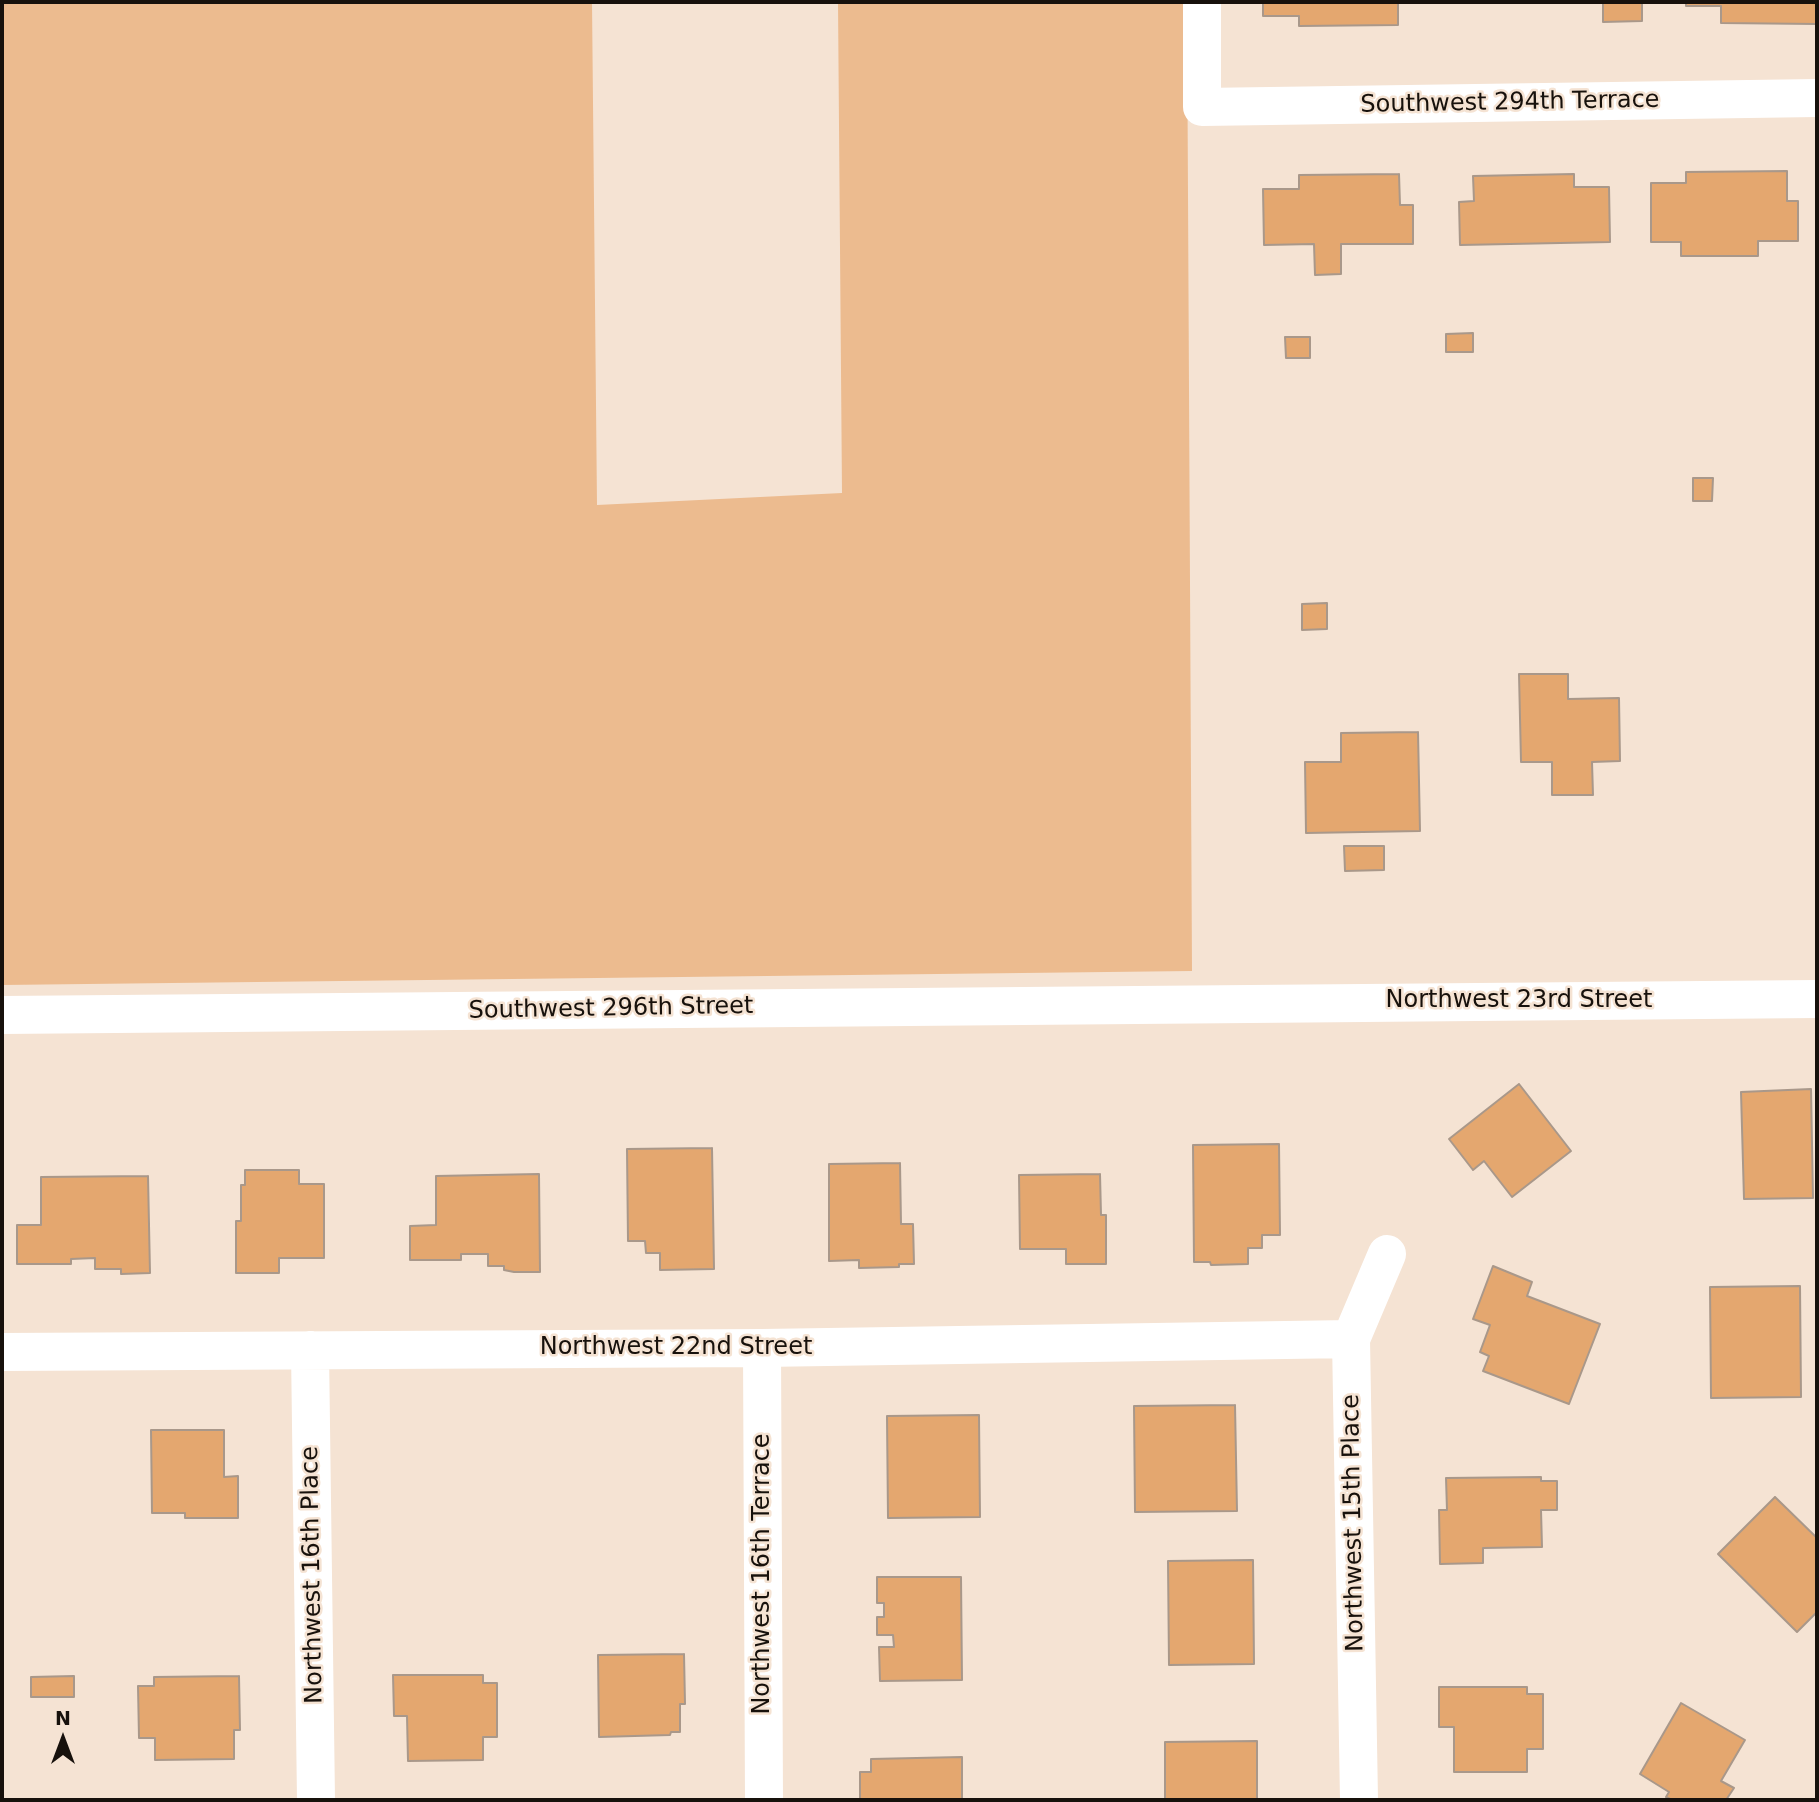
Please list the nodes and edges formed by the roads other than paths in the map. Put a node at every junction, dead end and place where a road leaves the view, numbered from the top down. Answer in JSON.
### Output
{"nodes":[{"id":1,"x":1202,"y":2,"type":"edge"},
{"id":2,"x":1817,"y":98,"type":"edge"},
{"id":3,"x":1817,"y":999,"type":"edge"},
{"id":4,"x":1220,"y":1003,"type":"joint"},
{"id":5,"x":2,"y":1015,"type":"edge"},
{"id":6,"x":1387,"y":1254,"type":"dead end"},
{"id":7,"x":1351,"y":1339,"type":"junction"},
{"id":8,"x":762,"y":1348,"type":"junction"},
{"id":9,"x":310,"y":1350,"type":"junction"},
{"id":10,"x":2,"y":1352,"type":"edge"},
{"id":11,"x":316,"y":1800,"type":"edge"},
{"id":12,"x":764,"y":1800,"type":"edge"},
{"id":13,"x":1359,"y":1800,"type":"edge"}],
"edges":[{"from":1,"to":2,"type":"street","name":"Southwest 294th Terrace"},
{"from":3,"to":4,"type":"street","name":"Northwest 23rd Street"},
{"from":4,"to":5,"type":"street","name":"Southwest 296th Street"},
{"from":6,"to":7,"type":"street","name":"Northwest 15th Place"},
{"from":7,"to":8,"type":"street","name":"Northwest 22nd Street"},
{"from":7,"to":13,"type":"street","name":"Northwest 15th Place"},
{"from":8,"to":9,"type":"street","name":"Northwest 22nd Street"},
{"from":8,"to":12,"type":"street","name":"Northwest 16th Terrace"},
{"from":9,"to":10,"type":"street","name":"Northwest 22nd Street"},
{"from":9,"to":11,"type":"street","name":"Northwest 16th Place"}]}
